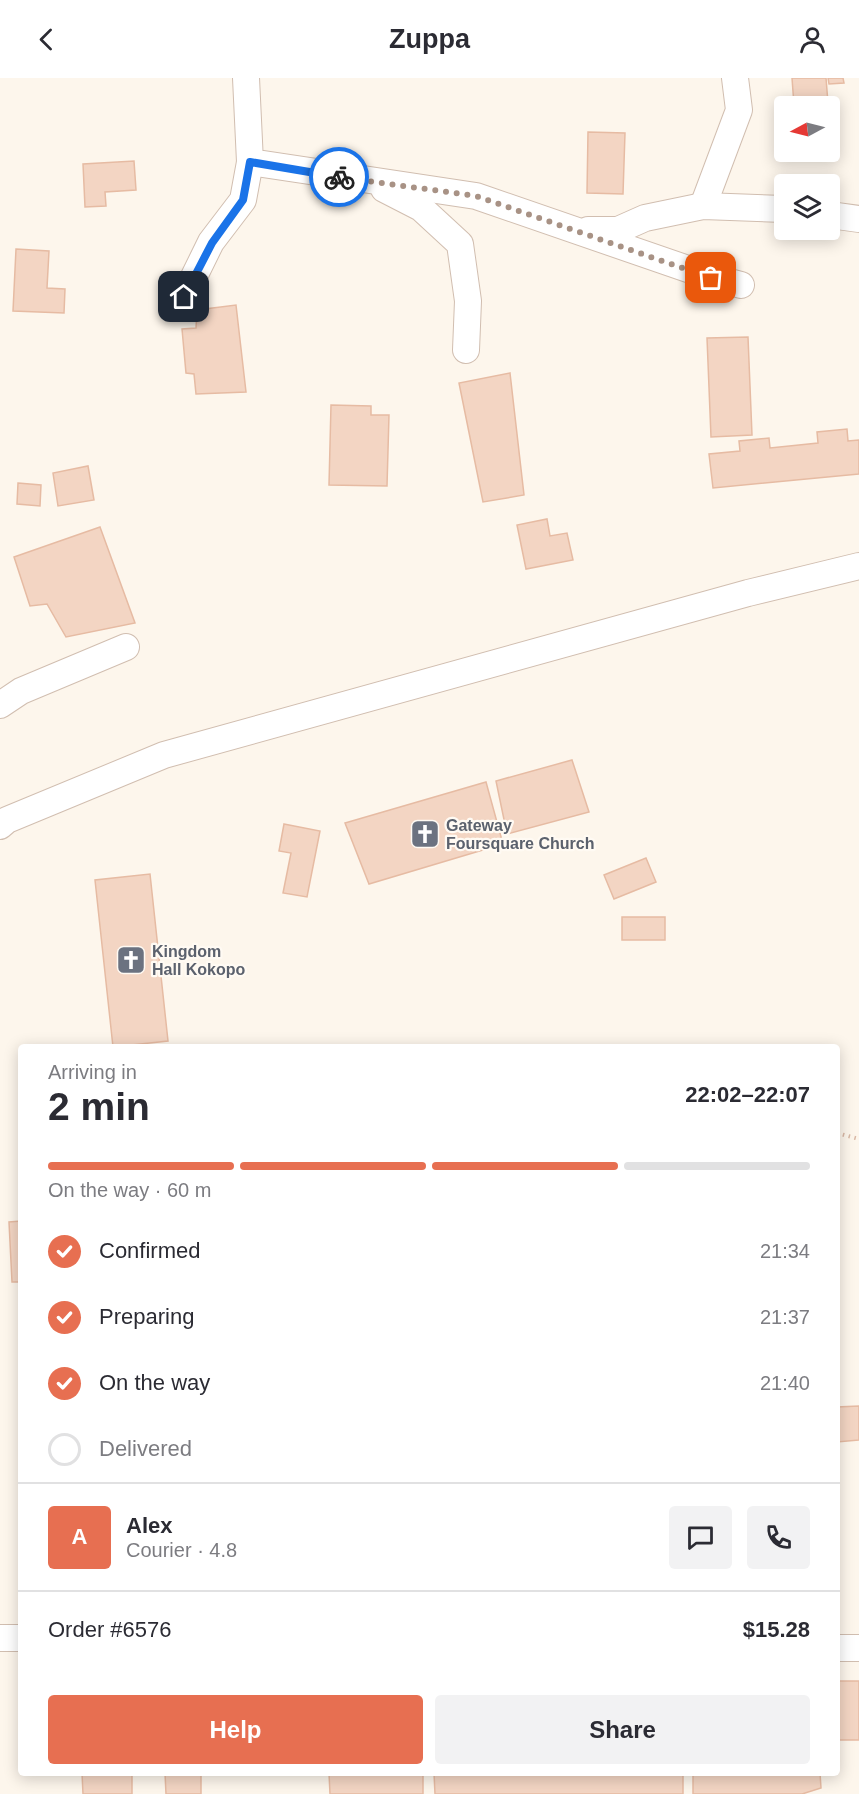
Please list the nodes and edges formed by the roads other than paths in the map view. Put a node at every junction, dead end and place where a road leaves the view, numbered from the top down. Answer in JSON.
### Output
{"nodes":[{"id":1,"x":246,"y":78,"type":"edge"},
{"id":2,"x":735,"y":78,"type":"edge"},
{"id":3,"x":250,"y":162,"type":"junction"},
{"id":4,"x":370,"y":181,"type":"junction"},
{"id":5,"x":703,"y":206,"type":"junction"},
{"id":6,"x":774,"y":209,"type":"edge"},
{"id":7,"x":840,"y":216,"type":"edge"},
{"id":8,"x":859,"y":219,"type":"edge"},
{"id":9,"x":573,"y":230,"type":"junction"},
{"id":10,"x":741,"y":285,"type":"dead end"},
{"id":11,"x":184,"y":297,"type":"dead end"},
{"id":12,"x":466,"y":350,"type":"dead end"},
{"id":13,"x":859,"y":566,"type":"edge"},
{"id":14,"x":126,"y":647,"type":"dead end"},
{"id":15,"x":0,"y":705,"type":"edge"},
{"id":16,"x":0,"y":826,"type":"edge"},
{"id":17,"x":0,"y":1638,"type":"edge"},
{"id":18,"x":18,"y":1638,"type":"edge"},
{"id":19,"x":840,"y":1648,"type":"edge"},
{"id":20,"x":859,"y":1648,"type":"edge"}],
"edges":[{"from":1,"to":3,"type":"street"},
{"from":2,"to":5,"type":"street"},
{"from":3,"to":4,"type":"street"},
{"from":3,"to":11,"type":"street"},
{"from":4,"to":9,"type":"street"},
{"from":4,"to":12,"type":"street"},
{"from":5,"to":6,"type":"street"},
{"from":5,"to":9,"type":"street"},
{"from":7,"to":8,"type":"street"},
{"from":9,"to":10,"type":"street"},
{"from":13,"to":16,"type":"street"},
{"from":14,"to":15,"type":"street"},
{"from":17,"to":18,"type":"street"},
{"from":19,"to":20,"type":"street"}]}
